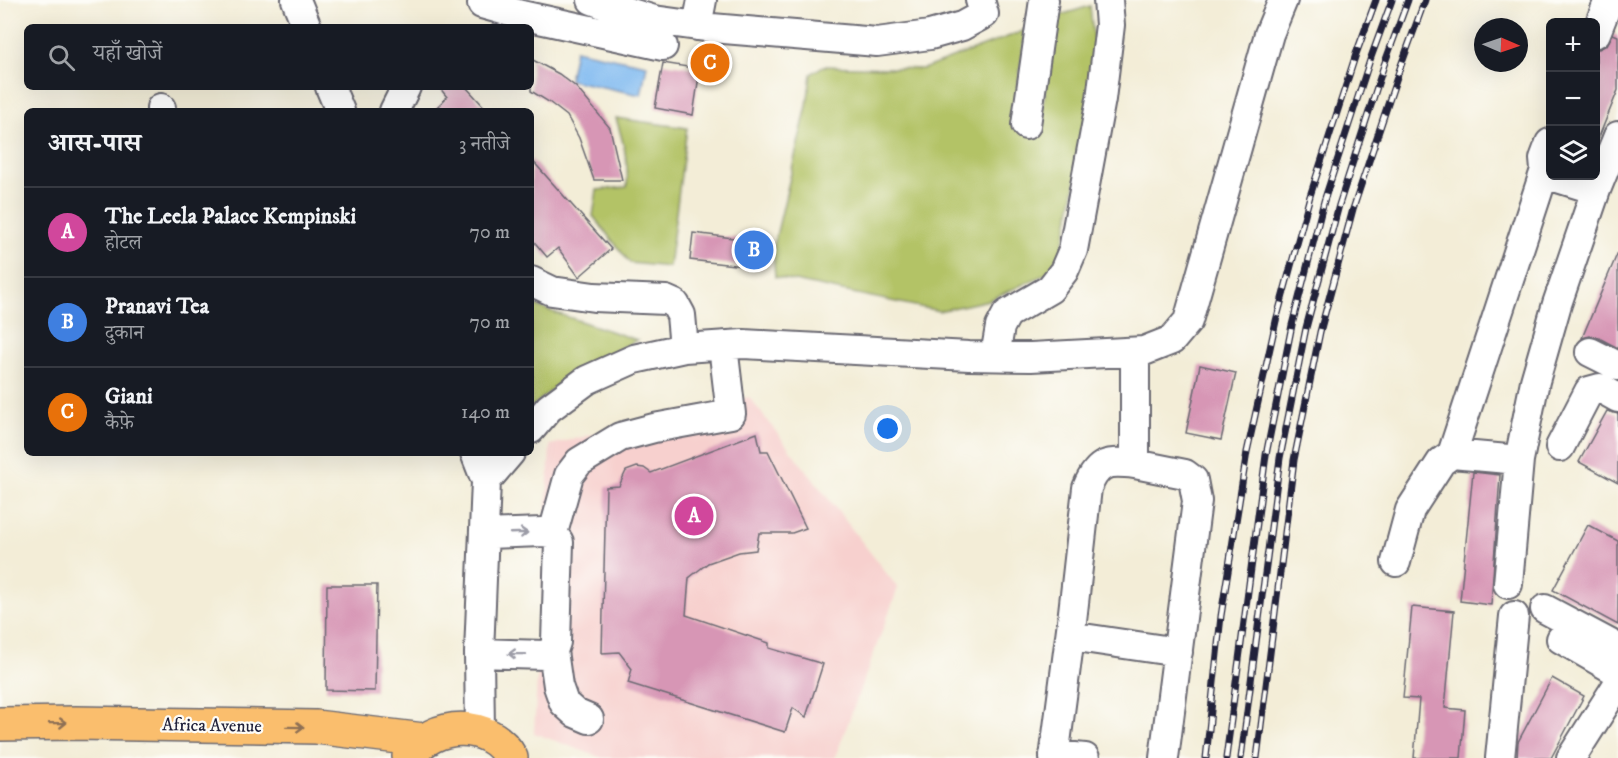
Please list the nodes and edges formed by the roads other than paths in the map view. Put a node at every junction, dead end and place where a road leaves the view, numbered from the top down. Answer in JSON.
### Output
{"nodes":[{"id":1,"x":296,"y":0,"type":"edge"},
{"id":2,"x":592,"y":0,"type":"edge"},
{"id":3,"x":1044,"y":0,"type":"edge"},
{"id":4,"x":1108,"y":0,"type":"edge"},
{"id":5,"x":1283,"y":0,"type":"edge"},
{"id":6,"x":1609,"y":0,"type":"edge"},
{"id":7,"x":988,"y":5,"type":"edge"},
{"id":8,"x":481,"y":8,"type":"edge"},
{"id":9,"x":700,"y":13,"type":"edge"},
{"id":10,"x":1600,"y":23,"type":"edge"},
{"id":11,"x":306,"y":24,"type":"edge"},
{"id":12,"x":663,"y":46,"type":"dead end"},
{"id":13,"x":331,"y":90,"type":"edge"},
{"id":14,"x":404,"y":90,"type":"edge"},
{"id":15,"x":339,"y":108,"type":"edge"},
{"id":16,"x":396,"y":108,"type":"edge"},
{"id":17,"x":1026,"y":124,"type":"dead end"},
{"id":18,"x":1618,"y":136,"type":"edge"},
{"id":19,"x":1546,"y":162,"type":"edge"},
{"id":20,"x":1564,"y":180,"type":"edge"},
{"id":21,"x":1596,"y":190,"type":"junction"},
{"id":22,"x":534,"y":282,"type":"edge"},
{"id":23,"x":723,"y":346,"type":"junction"},
{"id":24,"x":684,"y":348,"type":"junction"},
{"id":25,"x":1135,"y":352,"type":"junction"},
{"id":26,"x":1590,"y":352,"type":"dead end"},
{"id":27,"x":994,"y":356,"type":"junction"},
{"id":28,"x":1618,"y":366,"type":"edge"},
{"id":29,"x":1618,"y":398,"type":"edge"},
{"id":30,"x":534,"y":426,"type":"edge"},
{"id":31,"x":1560,"y":447,"type":"dead end"},
{"id":32,"x":1452,"y":454,"type":"junction"},
{"id":33,"x":476,"y":456,"type":"edge"},
{"id":34,"x":507,"y":456,"type":"edge"},
{"id":35,"x":1519,"y":460,"type":"junction"},
{"id":36,"x":1136,"y":464,"type":"junction"},
{"id":37,"x":486,"y":481,"type":"junction"},
{"id":38,"x":553,"y":533,"type":"junction"},
{"id":39,"x":485,"y":534,"type":"junction"},
{"id":40,"x":1396,"y":562,"type":"dead end"},
{"id":41,"x":1509,"y":584,"type":"dead end"},
{"id":42,"x":1545,"y":609,"type":"dead end"},
{"id":43,"x":1514,"y":616,"type":"dead end"},
{"id":44,"x":1070,"y":636,"type":"junction"},
{"id":45,"x":1561,"y":639,"type":"dead end"},
{"id":46,"x":1618,"y":648,"type":"edge"},
{"id":47,"x":553,"y":651,"type":"junction"},
{"id":48,"x":1178,"y":652,"type":"junction"},
{"id":49,"x":479,"y":653,"type":"junction"},
{"id":50,"x":1618,"y":672,"type":"edge"},
{"id":51,"x":1618,"y":684,"type":"edge"},
{"id":52,"x":589,"y":718,"type":"dead end"},
{"id":53,"x":0,"y":724,"type":"edge"},
{"id":54,"x":480,"y":732,"type":"junction"},
{"id":55,"x":416,"y":749,"type":"edge"},
{"id":56,"x":514,"y":756,"type":"edge"},
{"id":57,"x":1054,"y":756,"type":"edge"},
{"id":58,"x":1085,"y":758,"type":"edge"},
{"id":59,"x":1164,"y":758,"type":"edge"},
{"id":60,"x":1500,"y":758,"type":"edge"},
{"id":61,"x":1571,"y":758,"type":"edge"}],
"edges":[{"from":1,"to":11,"type":"street"},
{"from":2,"to":9,"type":"street"},
{"from":3,"to":17,"type":"street"},
{"from":4,"to":27,"type":"street"},
{"from":5,"to":25,"type":"street"},
{"from":6,"to":10,"type":"street"},
{"from":7,"to":9,"type":"street"},
{"from":8,"to":12,"type":"street"},
{"from":13,"to":15,"type":"street"},
{"from":14,"to":16,"type":"street"},
{"from":18,"to":21,"type":"street"},
{"from":19,"to":32,"type":"street"},
{"from":20,"to":21,"type":"street"},
{"from":21,"to":35,"type":"street"},
{"from":22,"to":24,"type":"street"},
{"from":23,"to":24,"type":"street"},
{"from":23,"to":27,"type":"street"},
{"from":23,"to":38,"type":"street"},
{"from":24,"to":30,"type":"street"},
{"from":25,"to":27,"type":"street"},
{"from":25,"to":36,"type":"street"},
{"from":26,"to":28,"type":"street"},
{"from":29,"to":31,"type":"street"},
{"from":32,"to":35,"type":"street"},
{"from":32,"to":40,"type":"street"},
{"from":33,"to":37,"type":"street"},
{"from":34,"to":37,"type":"street"},
{"from":35,"to":41,"type":"street"},
{"from":36,"to":44,"type":"street"},
{"from":36,"to":48,"type":"street"},
{"from":37,"to":39,"type":"street"},
{"from":39,"to":38,"type":"street","one_way":true},
{"from":38,"to":47,"type":"street"},
{"from":39,"to":49,"type":"street"},
{"from":42,"to":46,"type":"street"},
{"from":43,"to":60,"type":"street"},
{"from":44,"to":48,"type":"street"},
{"from":44,"to":57,"type":"street"},
{"from":45,"to":50,"type":"street"},
{"from":47,"to":49,"type":"street","one_way":true},
{"from":47,"to":52,"type":"street"},
{"from":48,"to":59,"type":"street"},
{"from":49,"to":54,"type":"street"},
{"from":51,"to":61,"type":"street"},
{"from":53,"to":55,"type":"main road","name":"Africa Avenue","one_way":true},
{"from":54,"to":55,"type":"main road"},
{"from":54,"to":56,"type":"main road"},
{"from":57,"to":58,"type":"street"}]}
